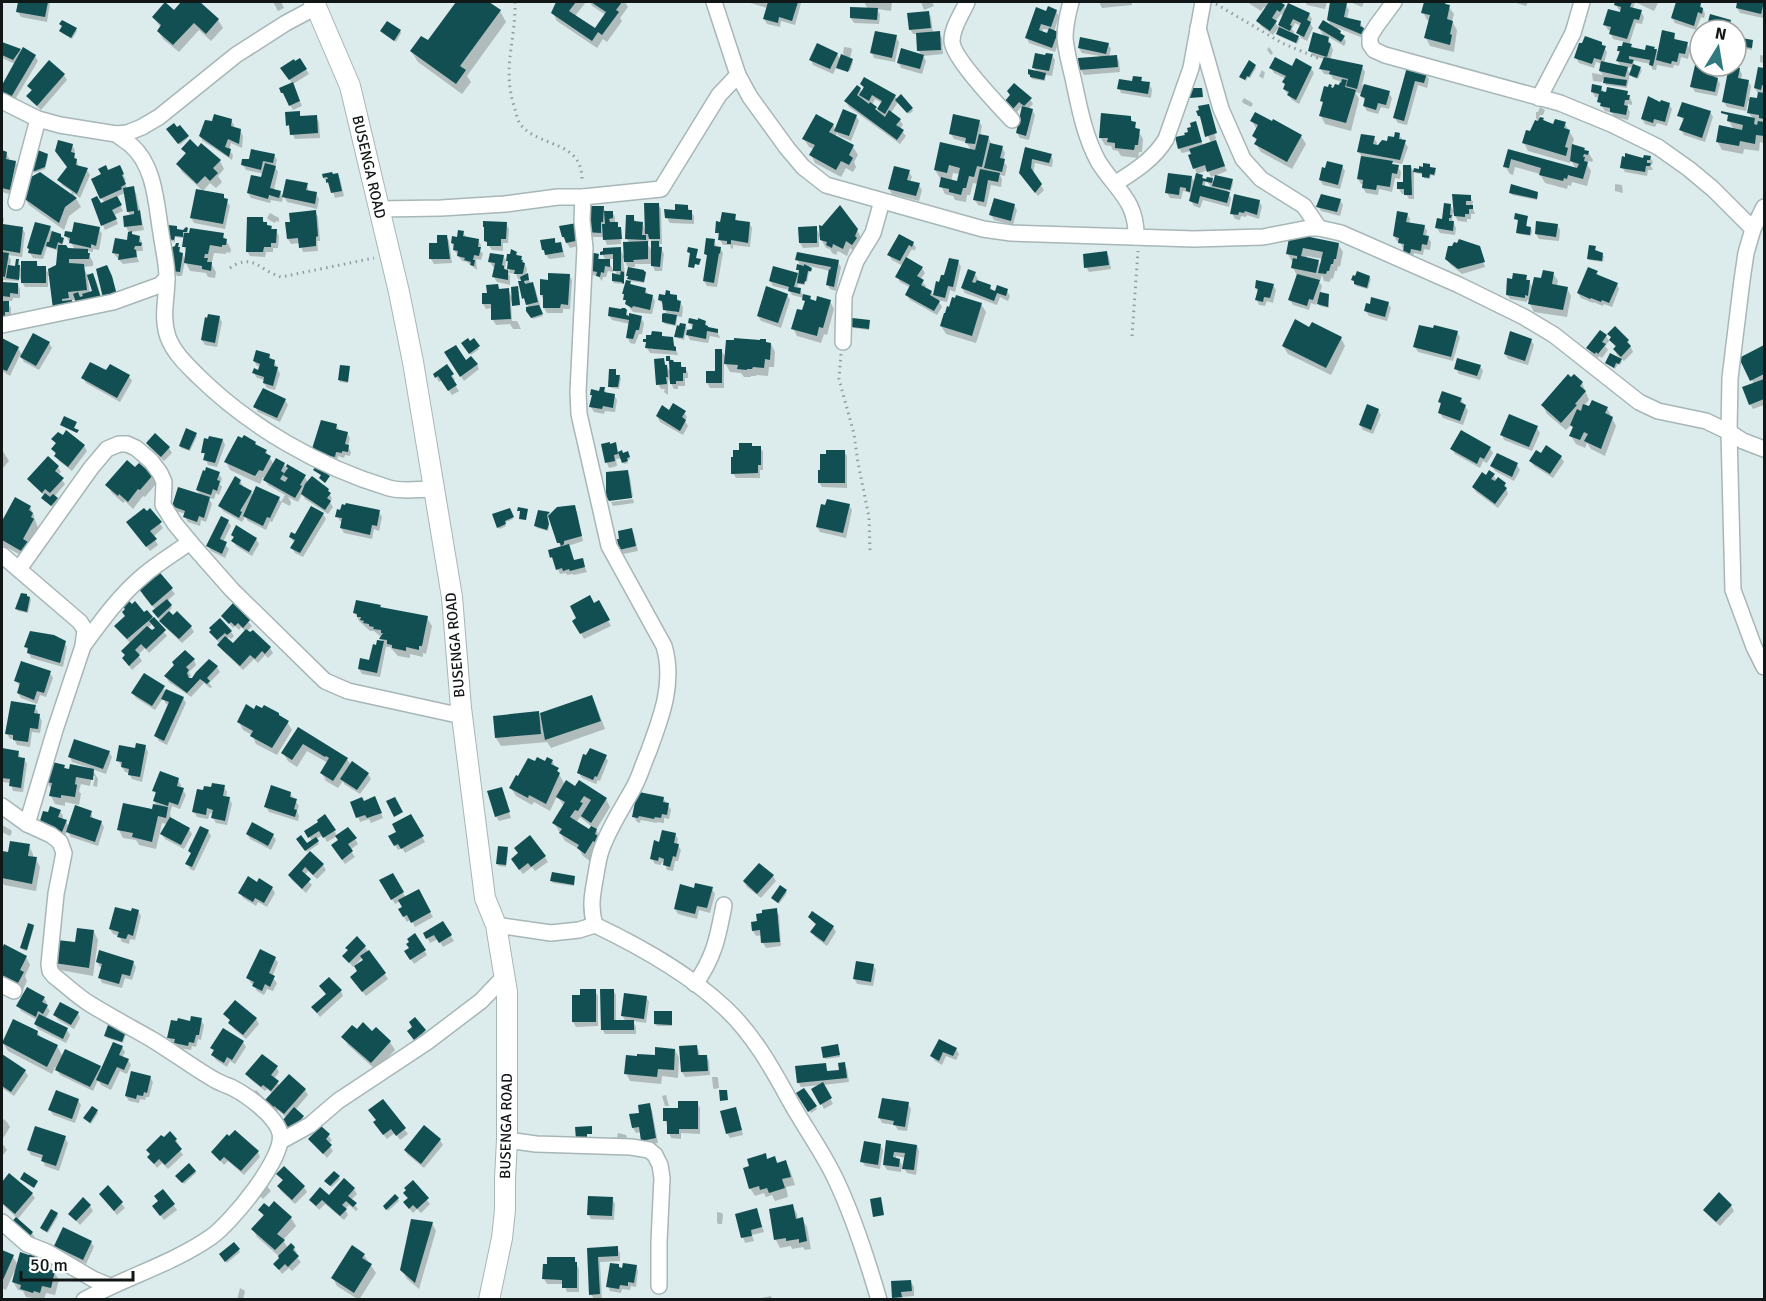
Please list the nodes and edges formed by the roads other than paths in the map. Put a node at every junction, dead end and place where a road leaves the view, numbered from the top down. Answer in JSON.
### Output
{"nodes":[{"id":1,"x":714,"y":2,"type":"edge"},
{"id":2,"x":967,"y":2,"type":"edge"},
{"id":3,"x":1071,"y":2,"type":"edge"},
{"id":4,"x":1203,"y":2,"type":"edge"},
{"id":5,"x":1394,"y":2,"type":"edge"},
{"id":6,"x":1582,"y":2,"type":"edge"},
{"id":7,"x":315,"y":4,"type":"edge"},
{"id":8,"x":1198,"y":28,"type":"junction"},
{"id":9,"x":738,"y":75,"type":"junction"},
{"id":10,"x":1539,"y":98,"type":"junction"},
{"id":11,"x":2,"y":101,"type":"edge"},
{"id":12,"x":38,"y":119,"type":"junction"},
{"id":13,"x":1012,"y":120,"type":"dead end"},
{"id":14,"x":116,"y":134,"type":"junction"},
{"id":15,"x":1116,"y":183,"type":"junction"},
{"id":16,"x":581,"y":197,"type":"junction"},
{"id":17,"x":882,"y":201,"type":"junction"},
{"id":18,"x":16,"y":202,"type":"dead end"},
{"id":19,"x":1764,"y":207,"type":"edge"},
{"id":20,"x":379,"y":210,"type":"junction"},
{"id":21,"x":1319,"y":228,"type":"junction"},
{"id":22,"x":1753,"y":229,"type":"junction"},
{"id":23,"x":1137,"y":237,"type":"junction"},
{"id":24,"x":167,"y":278,"type":"junction"},
{"id":25,"x":2,"y":325,"type":"edge"},
{"id":26,"x":843,"y":342,"type":"road end"},
{"id":27,"x":1729,"y":432,"type":"junction"},
{"id":28,"x":1764,"y":450,"type":"edge"},
{"id":29,"x":434,"y":489,"type":"junction"},
{"id":30,"x":190,"y":542,"type":"junction"},
{"id":31,"x":2,"y":555,"type":"edge"},
{"id":32,"x":19,"y":569,"type":"junction"},
{"id":33,"x":83,"y":646,"type":"junction"},
{"id":34,"x":1764,"y":667,"type":"edge"},
{"id":35,"x":462,"y":716,"type":"junction"},
{"id":36,"x":2,"y":806,"type":"edge"},
{"id":37,"x":27,"y":824,"type":"junction"},
{"id":38,"x":724,"y":906,"type":"dead end"},
{"id":39,"x":496,"y":925,"type":"junction"},
{"id":40,"x":595,"y":925,"type":"junction"},
{"id":41,"x":504,"y":977,"type":"junction"},
{"id":42,"x":695,"y":984,"type":"junction"},
{"id":43,"x":507,"y":1140,"type":"junction"},
{"id":44,"x":280,"y":1141,"type":"junction"},
{"id":45,"x":2,"y":1222,"type":"edge"},
{"id":46,"x":110,"y":1286,"type":"junction"},
{"id":47,"x":659,"y":1286,"type":"dead end"},
{"id":48,"x":84,"y":1299,"type":"edge"},
{"id":49,"x":489,"y":1299,"type":"edge"},
{"id":50,"x":879,"y":1299,"type":"edge"}],
"edges":[{"from":1,"to":9,"type":"street"},
{"from":2,"to":13,"type":"street"},
{"from":3,"to":15,"type":"street"},
{"from":4,"to":8,"type":"street"},
{"from":5,"to":10,"type":"street"},
{"from":6,"to":10,"type":"street"},
{"from":7,"to":14,"type":"street"},
{"from":7,"to":20,"type":"street","name":"BUSENGA ROAD"},
{"from":8,"to":15,"type":"street"},
{"from":8,"to":21,"type":"street"},
{"from":9,"to":16,"type":"street"},
{"from":9,"to":17,"type":"street"},
{"from":10,"to":22,"type":"street"},
{"from":11,"to":12,"type":"street"},
{"from":12,"to":14,"type":"street"},
{"from":12,"to":18,"type":"street"},
{"from":14,"to":24,"type":"street"},
{"from":15,"to":23,"type":"street"},
{"from":16,"to":20,"type":"street"},
{"from":16,"to":40,"type":"street"},
{"from":17,"to":23,"type":"street"},
{"from":17,"to":26,"type":"street"},
{"from":19,"to":22,"type":"street"},
{"from":20,"to":29,"type":"street","name":"BUSENGA ROAD"},
{"from":21,"to":23,"type":"street"},
{"from":21,"to":27,"type":"street"},
{"from":22,"to":27,"type":"street"},
{"from":24,"to":25,"type":"street"},
{"from":24,"to":29,"type":"street"},
{"from":27,"to":28,"type":"street"},
{"from":27,"to":34,"type":"street"},
{"from":29,"to":35,"type":"street","name":"BUSENGA ROAD"},
{"from":30,"to":32,"type":"street"},
{"from":30,"to":33,"type":"street"},
{"from":30,"to":35,"type":"street"},
{"from":31,"to":32,"type":"street"},
{"from":32,"to":33,"type":"street"},
{"from":33,"to":37,"type":"street"},
{"from":35,"to":39,"type":"street","name":"BUSENGA ROAD"},
{"from":36,"to":37,"type":"street"},
{"from":37,"to":44,"type":"street"},
{"from":38,"to":42,"type":"street"},
{"from":39,"to":40,"type":"street"},
{"from":39,"to":41,"type":"street","name":"BUSENGA ROAD"},
{"from":40,"to":42,"type":"street"},
{"from":41,"to":43,"type":"street","name":"BUSENGA ROAD"},
{"from":41,"to":44,"type":"street"},
{"from":42,"to":50,"type":"street"},
{"from":43,"to":47,"type":"street"},
{"from":43,"to":49,"type":"street","name":"BUSENGA ROAD"},
{"from":44,"to":46,"type":"street"},
{"from":45,"to":46,"type":"street"},
{"from":46,"to":48,"type":"street"}]}
